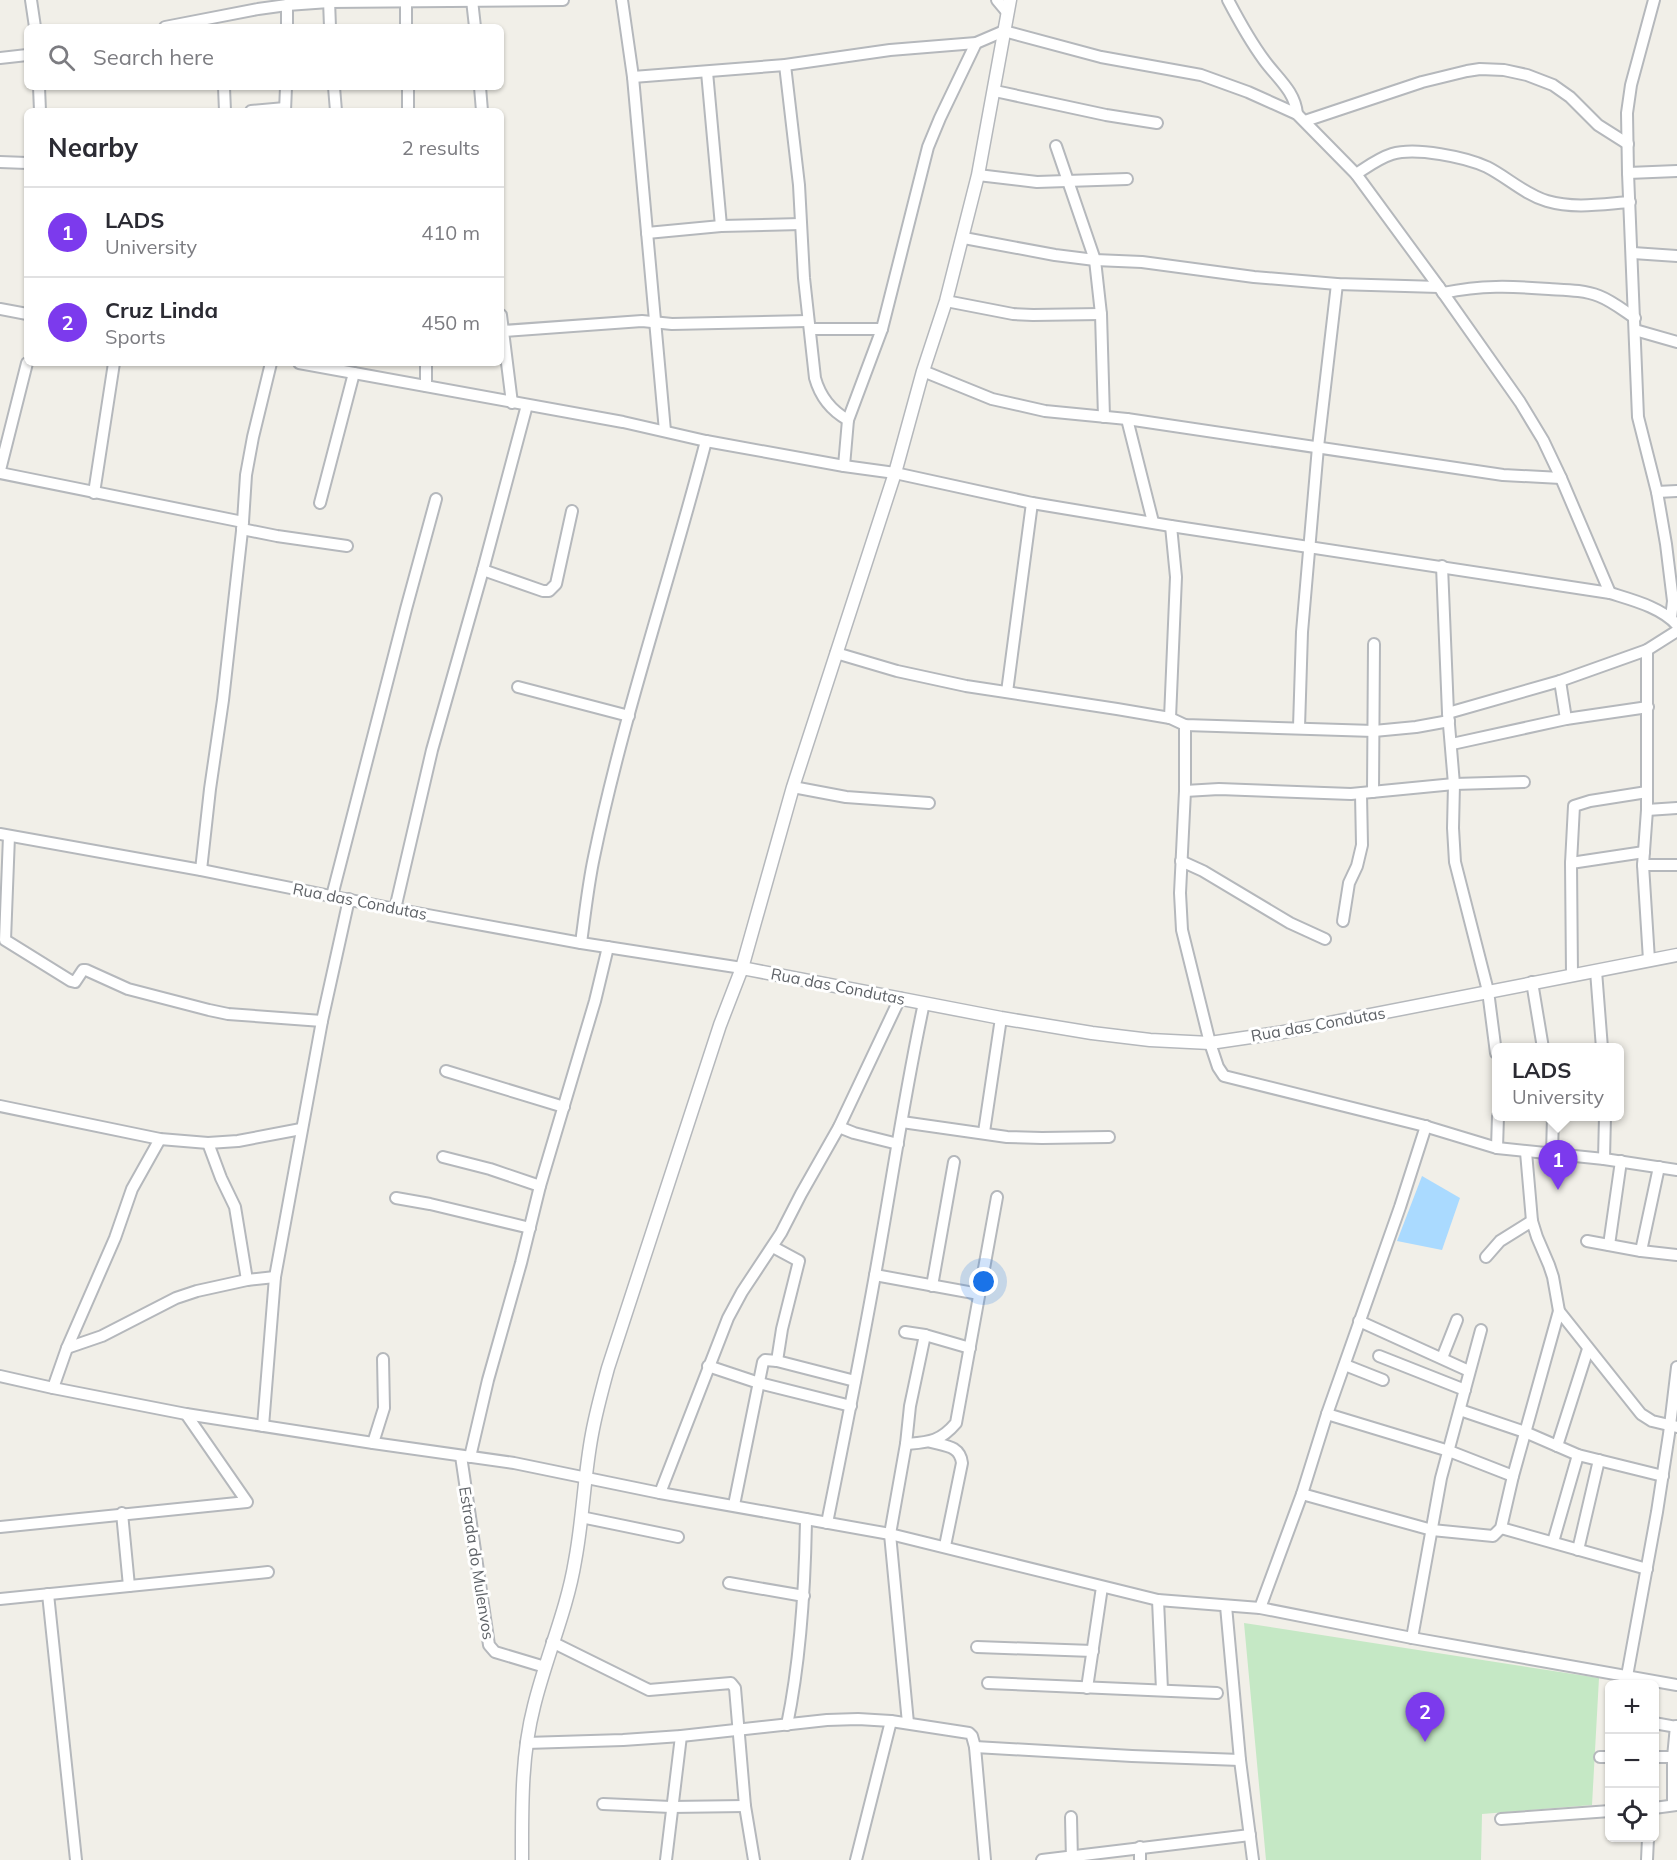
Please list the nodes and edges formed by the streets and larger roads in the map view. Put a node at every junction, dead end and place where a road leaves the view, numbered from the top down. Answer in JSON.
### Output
{"nodes":[{"id":1,"x":31,"y":0,"type":"edge"},
{"id":2,"x":563,"y":0,"type":"edge"},
{"id":3,"x":622,"y":0,"type":"edge"},
{"id":4,"x":997,"y":0,"type":"edge"},
{"id":5,"x":1228,"y":0,"type":"edge"},
{"id":6,"x":1654,"y":0,"type":"edge"},
{"id":7,"x":329,"y":1,"type":"edge"},
{"id":8,"x":406,"y":1,"type":"edge"},
{"id":9,"x":472,"y":1,"type":"edge"},
{"id":10,"x":287,"y":5,"type":"junction"},
{"id":11,"x":1009,"y":6,"type":"edge"},
{"id":12,"x":223,"y":21,"type":"edge"},
{"id":13,"x":35,"y":24,"type":"edge"},
{"id":14,"x":194,"y":24,"type":"edge"},
{"id":15,"x":286,"y":24,"type":"edge"},
{"id":16,"x":330,"y":24,"type":"edge"},
{"id":17,"x":406,"y":24,"type":"edge"},
{"id":18,"x":475,"y":24,"type":"edge"},
{"id":19,"x":1004,"y":31,"type":"junction"},
{"id":20,"x":976,"y":43,"type":"junction"},
{"id":21,"x":24,"y":55,"type":"edge"},
{"id":22,"x":0,"y":58,"type":"edge"},
{"id":23,"x":785,"y":65,"type":"junction"},
{"id":24,"x":707,"y":72,"type":"junction"},
{"id":25,"x":633,"y":77,"type":"junction"},
{"id":26,"x":39,"y":90,"type":"edge"},
{"id":27,"x":224,"y":90,"type":"edge"},
{"id":28,"x":285,"y":90,"type":"edge"},
{"id":29,"x":334,"y":90,"type":"edge"},
{"id":30,"x":408,"y":90,"type":"edge"},
{"id":31,"x":480,"y":90,"type":"edge"},
{"id":32,"x":995,"y":91,"type":"junction"},
{"id":33,"x":40,"y":108,"type":"edge"},
{"id":34,"x":225,"y":108,"type":"edge"},
{"id":35,"x":285,"y":108,"type":"edge"},
{"id":36,"x":336,"y":108,"type":"edge"},
{"id":37,"x":408,"y":108,"type":"edge"},
{"id":38,"x":482,"y":108,"type":"edge"},
{"id":39,"x":1301,"y":118,"type":"junction"},
{"id":40,"x":1157,"y":123,"type":"dead end"},
{"id":41,"x":1628,"y":144,"type":"junction"},
{"id":42,"x":1056,"y":146,"type":"dead end"},
{"id":43,"x":0,"y":162,"type":"edge"},
{"id":44,"x":24,"y":163,"type":"edge"},
{"id":45,"x":1677,"y":171,"type":"edge"},
{"id":46,"x":1628,"y":173,"type":"junction"},
{"id":47,"x":1356,"y":174,"type":"junction"},
{"id":48,"x":978,"y":175,"type":"junction"},
{"id":49,"x":1127,"y":179,"type":"dead end"},
{"id":50,"x":1068,"y":181,"type":"junction"},
{"id":51,"x":1630,"y":202,"type":"junction"},
{"id":52,"x":801,"y":224,"type":"junction"},
{"id":53,"x":721,"y":226,"type":"junction"},
{"id":54,"x":647,"y":233,"type":"junction"},
{"id":55,"x":963,"y":238,"type":"junction"},
{"id":56,"x":1633,"y":253,"type":"junction"},
{"id":57,"x":1677,"y":256,"type":"edge"},
{"id":58,"x":1095,"y":260,"type":"junction"},
{"id":59,"x":1337,"y":284,"type":"junction"},
{"id":60,"x":1441,"y":290,"type":"junction"},
{"id":61,"x":946,"y":301,"type":"junction"},
{"id":62,"x":0,"y":309,"type":"edge"},
{"id":63,"x":24,"y":313,"type":"edge"},
{"id":64,"x":1101,"y":314,"type":"junction"},
{"id":65,"x":1635,"y":318,"type":"junction"},
{"id":66,"x":656,"y":323,"type":"junction"},
{"id":67,"x":809,"y":325,"type":"junction"},
{"id":68,"x":882,"y":329,"type":"junction"},
{"id":69,"x":1635,"y":330,"type":"junction"},
{"id":70,"x":504,"y":331,"type":"edge"},
{"id":71,"x":504,"y":339,"type":"edge"},
{"id":72,"x":1677,"y":342,"type":"edge"},
{"id":73,"x":26,"y":366,"type":"edge"},
{"id":74,"x":114,"y":366,"type":"edge"},
{"id":75,"x":270,"y":366,"type":"edge"},
{"id":76,"x":324,"y":366,"type":"edge"},
{"id":77,"x":426,"y":366,"type":"edge"},
{"id":78,"x":357,"y":370,"type":"edge"},
{"id":79,"x":923,"y":372,"type":"junction"},
{"id":80,"x":426,"y":386,"type":"junction"},
{"id":81,"x":512,"y":403,"type":"junction"},
{"id":82,"x":527,"y":405,"type":"junction"},
{"id":83,"x":1104,"y":417,"type":"junction"},
{"id":84,"x":1127,"y":419,"type":"junction"},
{"id":85,"x":848,"y":420,"type":"junction"},
{"id":86,"x":665,"y":431,"type":"junction"},
{"id":87,"x":706,"y":441,"type":"junction"},
{"id":88,"x":1318,"y":447,"type":"junction"},
{"id":89,"x":844,"y":465,"type":"junction"},
{"id":90,"x":0,"y":471,"type":"edge"},
{"id":91,"x":895,"y":472,"type":"junction"},
{"id":92,"x":1561,"y":478,"type":"junction"},
{"id":93,"x":1677,"y":491,"type":"edge"},
{"id":94,"x":1658,"y":492,"type":"junction"},
{"id":95,"x":94,"y":493,"type":"junction"},
{"id":96,"x":436,"y":499,"type":"dead end"},
{"id":97,"x":1032,"y":502,"type":"junction"},
{"id":98,"x":320,"y":503,"type":"dead end"},
{"id":99,"x":572,"y":511,"type":"dead end"},
{"id":100,"x":1153,"y":522,"type":"junction"},
{"id":101,"x":242,"y":525,"type":"junction"},
{"id":102,"x":1172,"y":526,"type":"junction"},
{"id":103,"x":1672,"y":544,"type":"edge"},
{"id":104,"x":347,"y":546,"type":"dead end"},
{"id":105,"x":1310,"y":546,"type":"junction"},
{"id":106,"x":1442,"y":566,"type":"junction"},
{"id":107,"x":483,"y":570,"type":"junction"},
{"id":108,"x":1610,"y":593,"type":"junction"},
{"id":109,"x":1674,"y":622,"type":"edge"},
{"id":110,"x":1677,"y":631,"type":"edge"},
{"id":111,"x":1374,"y":644,"type":"dead end"},
{"id":112,"x":1647,"y":650,"type":"junction"},
{"id":113,"x":836,"y":653,"type":"junction"},
{"id":114,"x":1560,"y":681,"type":"junction"},
{"id":115,"x":518,"y":687,"type":"dead end"},
{"id":116,"x":1007,"y":692,"type":"junction"},
{"id":117,"x":1648,"y":708,"type":"junction"},
{"id":118,"x":628,"y":716,"type":"junction"},
{"id":119,"x":1449,"y":717,"type":"junction"},
{"id":120,"x":1170,"y":718,"type":"junction"},
{"id":121,"x":1566,"y":719,"type":"junction"},
{"id":122,"x":1185,"y":725,"type":"junction"},
{"id":123,"x":1299,"y":727,"type":"junction"},
{"id":124,"x":1374,"y":731,"type":"junction"},
{"id":125,"x":1452,"y":744,"type":"junction"},
{"id":126,"x":1524,"y":782,"type":"dead end"},
{"id":127,"x":1454,"y":784,"type":"junction"},
{"id":128,"x":793,"y":787,"type":"junction"},
{"id":129,"x":1185,"y":791,"type":"junction"},
{"id":130,"x":1372,"y":792,"type":"junction"},
{"id":131,"x":1647,"y":792,"type":"junction"},
{"id":132,"x":1361,"y":794,"type":"junction"},
{"id":133,"x":929,"y":803,"type":"dead end"},
{"id":134,"x":1677,"y":808,"type":"edge"},
{"id":135,"x":1647,"y":810,"type":"junction"},
{"id":136,"x":5,"y":835,"type":"edge"},
{"id":137,"x":1644,"y":852,"type":"junction"},
{"id":138,"x":1181,"y":861,"type":"junction"},
{"id":139,"x":1571,"y":863,"type":"junction"},
{"id":140,"x":1677,"y":865,"type":"edge"},
{"id":141,"x":1643,"y":866,"type":"junction"},
{"id":142,"x":201,"y":870,"type":"junction"},
{"id":143,"x":332,"y":896,"type":"junction"},
{"id":144,"x":349,"y":899,"type":"junction"},
{"id":145,"x":395,"y":909,"type":"junction"},
{"id":146,"x":1343,"y":921,"type":"dead end"},
{"id":147,"x":1325,"y":939,"type":"dead end"},
{"id":148,"x":581,"y":943,"type":"junction"},
{"id":149,"x":608,"y":947,"type":"junction"},
{"id":150,"x":1677,"y":955,"type":"edge"},
{"id":151,"x":1649,"y":960,"type":"junction"},
{"id":152,"x":742,"y":968,"type":"junction"},
{"id":153,"x":1596,"y":971,"type":"junction"},
{"id":154,"x":1572,"y":975,"type":"junction"},
{"id":155,"x":1532,"y":982,"type":"junction"},
{"id":156,"x":1488,"y":991,"type":"junction"},
{"id":157,"x":900,"y":998,"type":"junction"},
{"id":158,"x":924,"y":1003,"type":"junction"},
{"id":159,"x":1001,"y":1018,"type":"junction"},
{"id":160,"x":322,"y":1021,"type":"junction"},
{"id":161,"x":1210,"y":1042,"type":"junction"},
{"id":162,"x":1496,"y":1043,"type":"edge"},
{"id":163,"x":1542,"y":1043,"type":"edge"},
{"id":164,"x":1602,"y":1043,"type":"edge"},
{"id":165,"x":446,"y":1071,"type":"dead end"},
{"id":166,"x":0,"y":1106,"type":"edge"},
{"id":167,"x":564,"y":1107,"type":"junction"},
{"id":168,"x":1498,"y":1121,"type":"edge"},
{"id":169,"x":1553,"y":1121,"type":"edge"},
{"id":170,"x":1605,"y":1121,"type":"edge"},
{"id":171,"x":902,"y":1122,"type":"junction"},
{"id":172,"x":839,"y":1126,"type":"junction"},
{"id":173,"x":1426,"y":1126,"type":"junction"},
{"id":174,"x":301,"y":1129,"type":"junction"},
{"id":175,"x":984,"y":1132,"type":"junction"},
{"id":176,"x":1109,"y":1137,"type":"dead end"},
{"id":177,"x":160,"y":1139,"type":"junction"},
{"id":178,"x":208,"y":1143,"type":"junction"},
{"id":179,"x":898,"y":1144,"type":"junction"},
{"id":180,"x":1497,"y":1148,"type":"junction"},
{"id":181,"x":1526,"y":1152,"type":"junction"},
{"id":182,"x":1552,"y":1154,"type":"junction"},
{"id":183,"x":443,"y":1157,"type":"dead end"},
{"id":184,"x":1604,"y":1159,"type":"junction"},
{"id":185,"x":1621,"y":1161,"type":"junction"},
{"id":186,"x":954,"y":1162,"type":"dead end"},
{"id":187,"x":1659,"y":1167,"type":"junction"},
{"id":188,"x":1677,"y":1170,"type":"edge"},
{"id":189,"x":540,"y":1186,"type":"junction"},
{"id":190,"x":998,"y":1197,"type":"dead end"},
{"id":191,"x":396,"y":1198,"type":"dead end"},
{"id":192,"x":1532,"y":1221,"type":"junction"},
{"id":193,"x":530,"y":1228,"type":"junction"},
{"id":194,"x":1587,"y":1241,"type":"dead end"},
{"id":195,"x":1609,"y":1245,"type":"junction"},
{"id":196,"x":773,"y":1247,"type":"junction"},
{"id":197,"x":1641,"y":1251,"type":"junction"},
{"id":198,"x":1677,"y":1256,"type":"edge"},
{"id":199,"x":1485,"y":1257,"type":"dead end"},
{"id":200,"x":875,"y":1275,"type":"junction"},
{"id":201,"x":275,"y":1277,"type":"junction"},
{"id":202,"x":247,"y":1280,"type":"junction"},
{"id":203,"x":932,"y":1286,"type":"junction"},
{"id":204,"x":979,"y":1294,"type":"junction"},
{"id":205,"x":1559,"y":1311,"type":"junction"},
{"id":206,"x":1457,"y":1320,"type":"dead end"},
{"id":207,"x":1359,"y":1321,"type":"junction"},
{"id":208,"x":1481,"y":1330,"type":"dead end"},
{"id":209,"x":905,"y":1332,"type":"dead end"},
{"id":210,"x":925,"y":1335,"type":"junction"},
{"id":211,"x":970,"y":1347,"type":"junction"},
{"id":212,"x":67,"y":1348,"type":"junction"},
{"id":213,"x":1588,"y":1349,"type":"junction"},
{"id":214,"x":1379,"y":1356,"type":"dead end"},
{"id":215,"x":1442,"y":1358,"type":"junction"},
{"id":216,"x":383,"y":1359,"type":"dead end"},
{"id":217,"x":777,"y":1361,"type":"junction"},
{"id":218,"x":1345,"y":1365,"type":"junction"},
{"id":219,"x":708,"y":1366,"type":"junction"},
{"id":220,"x":1677,"y":1367,"type":"edge"},
{"id":221,"x":1469,"y":1371,"type":"junction"},
{"id":222,"x":0,"y":1376,"type":"edge"},
{"id":223,"x":1383,"y":1380,"type":"dead end"},
{"id":224,"x":855,"y":1381,"type":"junction"},
{"id":225,"x":759,"y":1383,"type":"junction"},
{"id":226,"x":53,"y":1388,"type":"junction"},
{"id":227,"x":1465,"y":1390,"type":"junction"},
{"id":228,"x":851,"y":1406,"type":"junction"},
{"id":229,"x":1460,"y":1410,"type":"junction"},
{"id":230,"x":186,"y":1414,"type":"junction"},
{"id":231,"x":1327,"y":1414,"type":"junction"},
{"id":232,"x":263,"y":1426,"type":"junction"},
{"id":233,"x":1673,"y":1426,"type":"edge"},
{"id":234,"x":1525,"y":1432,"type":"junction"},
{"id":235,"x":931,"y":1442,"type":"junction"},
{"id":236,"x":373,"y":1443,"type":"junction"},
{"id":237,"x":906,"y":1444,"type":"junction"},
{"id":238,"x":1557,"y":1446,"type":"junction"},
{"id":239,"x":1449,"y":1451,"type":"junction"},
{"id":240,"x":1578,"y":1455,"type":"junction"},
{"id":241,"x":465,"y":1456,"type":"junction"},
{"id":242,"x":1599,"y":1460,"type":"junction"},
{"id":243,"x":1513,"y":1476,"type":"junction"},
{"id":244,"x":1663,"y":1476,"type":"junction"},
{"id":245,"x":586,"y":1478,"type":"junction"},
{"id":246,"x":660,"y":1493,"type":"junction"},
{"id":247,"x":1302,"y":1494,"type":"junction"},
{"id":248,"x":734,"y":1505,"type":"junction"},
{"id":249,"x":122,"y":1513,"type":"junction"},
{"id":250,"x":580,"y":1517,"type":"junction"},
{"id":251,"x":806,"y":1519,"type":"junction"},
{"id":252,"x":827,"y":1523,"type":"junction"},
{"id":253,"x":0,"y":1527,"type":"edge"},
{"id":254,"x":1501,"y":1528,"type":"junction"},
{"id":255,"x":1432,"y":1530,"type":"junction"},
{"id":256,"x":890,"y":1534,"type":"junction"},
{"id":257,"x":678,"y":1536,"type":"dead end"},
{"id":258,"x":1553,"y":1542,"type":"junction"},
{"id":259,"x":945,"y":1546,"type":"junction"},
{"id":260,"x":1578,"y":1550,"type":"junction"},
{"id":261,"x":1647,"y":1569,"type":"junction"},
{"id":262,"x":268,"y":1572,"type":"dead end"},
{"id":263,"x":729,"y":1583,"type":"dead end"},
{"id":264,"x":129,"y":1586,"type":"junction"},
{"id":265,"x":1102,"y":1587,"type":"junction"},
{"id":266,"x":48,"y":1594,"type":"junction"},
{"id":267,"x":804,"y":1596,"type":"junction"},
{"id":268,"x":0,"y":1599,"type":"edge"},
{"id":269,"x":1158,"y":1600,"type":"junction"},
{"id":270,"x":1226,"y":1606,"type":"junction"},
{"id":271,"x":1260,"y":1608,"type":"junction"},
{"id":272,"x":1412,"y":1638,"type":"junction"},
{"id":273,"x":552,"y":1642,"type":"junction"},
{"id":274,"x":977,"y":1647,"type":"dead end"},
{"id":275,"x":1093,"y":1651,"type":"junction"},
{"id":276,"x":545,"y":1667,"type":"junction"},
{"id":277,"x":1627,"y":1676,"type":"junction"},
{"id":278,"x":988,"y":1683,"type":"dead end"},
{"id":279,"x":1677,"y":1684,"type":"edge"},
{"id":280,"x":1087,"y":1688,"type":"junction"},
{"id":281,"x":1162,"y":1690,"type":"junction"},
{"id":282,"x":1217,"y":1693,"type":"dead end"},
{"id":283,"x":891,"y":1721,"type":"junction"},
{"id":284,"x":908,"y":1723,"type":"junction"},
{"id":285,"x":1659,"y":1724,"type":"edge"},
{"id":286,"x":787,"y":1725,"type":"junction"},
{"id":287,"x":1676,"y":1727,"type":"edge"},
{"id":288,"x":737,"y":1730,"type":"junction"},
{"id":289,"x":681,"y":1736,"type":"junction"},
{"id":290,"x":526,"y":1743,"type":"junction"},
{"id":291,"x":975,"y":1748,"type":"junction"},
{"id":292,"x":1659,"y":1757,"type":"edge"},
{"id":293,"x":1673,"y":1757,"type":"junction"},
{"id":294,"x":1240,"y":1760,"type":"junction"},
{"id":295,"x":603,"y":1804,"type":"dead end"},
{"id":296,"x":1675,"y":1805,"type":"edge"},
{"id":297,"x":745,"y":1806,"type":"junction"},
{"id":298,"x":671,"y":1807,"type":"junction"},
{"id":299,"x":1659,"y":1807,"type":"edge"},
{"id":300,"x":1605,"y":1812,"type":"edge"},
{"id":301,"x":1071,"y":1817,"type":"dead end"},
{"id":302,"x":1501,"y":1819,"type":"dead end"},
{"id":303,"x":1250,"y":1835,"type":"junction"},
{"id":304,"x":1647,"y":1842,"type":"edge"},
{"id":305,"x":1140,"y":1847,"type":"junction"},
{"id":306,"x":1071,"y":1858,"type":"edge"},
{"id":307,"x":76,"y":1860,"type":"edge"},
{"id":308,"x":522,"y":1860,"type":"edge"},
{"id":309,"x":666,"y":1860,"type":"edge"},
{"id":310,"x":754,"y":1860,"type":"edge"},
{"id":311,"x":856,"y":1860,"type":"edge"},
{"id":312,"x":985,"y":1860,"type":"edge"},
{"id":313,"x":1042,"y":1860,"type":"edge"},
{"id":314,"x":1140,"y":1860,"type":"edge"},
{"id":315,"x":1253,"y":1860,"type":"edge"},
{"id":316,"x":1647,"y":1860,"type":"edge"}],
"edges":[{"from":1,"to":13,"type":"street"},
{"from":2,"to":9,"type":"street"},
{"from":3,"to":25,"type":"street"},
{"from":4,"to":11,"type":"street"},
{"from":5,"to":39,"type":"street"},
{"from":6,"to":41,"type":"street"},
{"from":7,"to":8,"type":"street"},
{"from":7,"to":10,"type":"street"},
{"from":7,"to":16,"type":"street"},
{"from":8,"to":9,"type":"street"},
{"from":8,"to":17,"type":"street"},
{"from":9,"to":18,"type":"street"},
{"from":10,"to":12,"type":"street"},
{"from":10,"to":15,"type":"street"},
{"from":11,"to":19,"type":"street"},
{"from":12,"to":14,"type":"street"},
{"from":19,"to":20,"type":"street"},
{"from":19,"to":32,"type":"street"},
{"from":19,"to":39,"type":"street"},
{"from":20,"to":23,"type":"street"},
{"from":20,"to":68,"type":"street"},
{"from":21,"to":22,"type":"street"},
{"from":23,"to":24,"type":"street"},
{"from":23,"to":52,"type":"street"},
{"from":24,"to":25,"type":"street"},
{"from":24,"to":53,"type":"street"},
{"from":25,"to":54,"type":"street"},
{"from":26,"to":33,"type":"street"},
{"from":27,"to":34,"type":"street"},
{"from":28,"to":35,"type":"street"},
{"from":29,"to":36,"type":"street"},
{"from":30,"to":37,"type":"street"},
{"from":31,"to":38,"type":"street"},
{"from":32,"to":40,"type":"street"},
{"from":32,"to":48,"type":"street"},
{"from":39,"to":41,"type":"street"},
{"from":39,"to":47,"type":"street"},
{"from":41,"to":46,"type":"street"},
{"from":42,"to":50,"type":"street"},
{"from":43,"to":44,"type":"street"},
{"from":45,"to":46,"type":"street"},
{"from":46,"to":51,"type":"street"},
{"from":47,"to":51,"type":"street"},
{"from":47,"to":60,"type":"street"},
{"from":48,"to":50,"type":"street"},
{"from":48,"to":55,"type":"street"},
{"from":49,"to":50,"type":"street"},
{"from":50,"to":58,"type":"street"},
{"from":51,"to":56,"type":"street"},
{"from":52,"to":53,"type":"street"},
{"from":52,"to":67,"type":"street"},
{"from":53,"to":54,"type":"street"},
{"from":54,"to":66,"type":"street"},
{"from":55,"to":58,"type":"street"},
{"from":55,"to":61,"type":"street"},
{"from":56,"to":57,"type":"street"},
{"from":56,"to":65,"type":"street"},
{"from":58,"to":59,"type":"street"},
{"from":58,"to":64,"type":"street"},
{"from":59,"to":60,"type":"street"},
{"from":59,"to":88,"type":"street"},
{"from":60,"to":65,"type":"street"},
{"from":60,"to":92,"type":"street"},
{"from":61,"to":64,"type":"street"},
{"from":61,"to":79,"type":"street"},
{"from":62,"to":63,"type":"street"},
{"from":64,"to":83,"type":"street"},
{"from":65,"to":69,"type":"street"},
{"from":66,"to":67,"type":"street"},
{"from":66,"to":70,"type":"street"},
{"from":66,"to":86,"type":"street"},
{"from":67,"to":68,"type":"street"},
{"from":67,"to":85,"type":"street"},
{"from":68,"to":85,"type":"street"},
{"from":69,"to":72,"type":"street"},
{"from":69,"to":94,"type":"street"},
{"from":71,"to":81,"type":"street"},
{"from":73,"to":90,"type":"street"},
{"from":74,"to":95,"type":"street"},
{"from":75,"to":101,"type":"street"},
{"from":76,"to":78,"type":"street"},
{"from":77,"to":80,"type":"street"},
{"from":78,"to":80,"type":"street"},
{"from":78,"to":98,"type":"street"},
{"from":79,"to":83,"type":"street"},
{"from":79,"to":91,"type":"street"},
{"from":80,"to":81,"type":"street"},
{"from":81,"to":82,"type":"street"},
{"from":82,"to":86,"type":"street"},
{"from":82,"to":107,"type":"street"},
{"from":83,"to":84,"type":"street"},
{"from":84,"to":88,"type":"street"},
{"from":84,"to":100,"type":"street"},
{"from":85,"to":89,"type":"street"},
{"from":86,"to":87,"type":"street"},
{"from":87,"to":89,"type":"street"},
{"from":87,"to":118,"type":"street"},
{"from":88,"to":92,"type":"street"},
{"from":88,"to":105,"type":"street"},
{"from":89,"to":91,"type":"street"},
{"from":90,"to":95,"type":"street"},
{"from":91,"to":97,"type":"street"},
{"from":91,"to":113,"type":"street"},
{"from":92,"to":108,"type":"street"},
{"from":93,"to":94,"type":"street"},
{"from":94,"to":103,"type":"street"},
{"from":95,"to":101,"type":"street"},
{"from":96,"to":143,"type":"street"},
{"from":97,"to":100,"type":"street"},
{"from":97,"to":116,"type":"street"},
{"from":99,"to":107,"type":"street"},
{"from":100,"to":102,"type":"street"},
{"from":101,"to":104,"type":"street"},
{"from":101,"to":142,"type":"street"},
{"from":102,"to":105,"type":"street"},
{"from":102,"to":120,"type":"street"},
{"from":103,"to":109,"type":"street"},
{"from":105,"to":106,"type":"street"},
{"from":105,"to":123,"type":"street"},
{"from":106,"to":108,"type":"street"},
{"from":106,"to":119,"type":"street"},
{"from":107,"to":145,"type":"street"},
{"from":108,"to":109,"type":"street"},
{"from":110,"to":112,"type":"street"},
{"from":111,"to":124,"type":"street"},
{"from":112,"to":114,"type":"street"},
{"from":112,"to":117,"type":"street"},
{"from":113,"to":116,"type":"street"},
{"from":113,"to":128,"type":"street"},
{"from":114,"to":119,"type":"street"},
{"from":114,"to":121,"type":"street"},
{"from":115,"to":118,"type":"street"},
{"from":116,"to":120,"type":"street"},
{"from":117,"to":121,"type":"street"},
{"from":117,"to":131,"type":"street"},
{"from":118,"to":148,"type":"street"},
{"from":119,"to":124,"type":"street"},
{"from":119,"to":125,"type":"street"},
{"from":120,"to":122,"type":"street"},
{"from":121,"to":125,"type":"street"},
{"from":122,"to":123,"type":"street"},
{"from":122,"to":129,"type":"street"},
{"from":123,"to":124,"type":"street"},
{"from":124,"to":130,"type":"street"},
{"from":125,"to":127,"type":"street"},
{"from":126,"to":127,"type":"street"},
{"from":127,"to":130,"type":"street"},
{"from":127,"to":156,"type":"street"},
{"from":128,"to":133,"type":"street"},
{"from":128,"to":152,"type":"street"},
{"from":129,"to":132,"type":"street"},
{"from":129,"to":138,"type":"street"},
{"from":130,"to":132,"type":"street"},
{"from":131,"to":135,"type":"street"},
{"from":131,"to":139,"type":"street"},
{"from":132,"to":146,"type":"street"},
{"from":134,"to":135,"type":"street"},
{"from":135,"to":137,"type":"street"},
{"from":136,"to":142,"type":"street","name":"Rua das Condutas"},
{"from":136,"to":160,"type":"street"},
{"from":137,"to":139,"type":"street"},
{"from":137,"to":141,"type":"street"},
{"from":138,"to":147,"type":"street"},
{"from":138,"to":161,"type":"street"},
{"from":139,"to":154,"type":"street"},
{"from":140,"to":141,"type":"street"},
{"from":141,"to":151,"type":"street"},
{"from":142,"to":143,"type":"street","name":"Rua das Condutas"},
{"from":143,"to":144,"type":"street","name":"Rua das Condutas"},
{"from":144,"to":145,"type":"street","name":"Rua das Condutas"},
{"from":144,"to":160,"type":"street"},
{"from":145,"to":148,"type":"street","name":"Rua das Condutas"},
{"from":148,"to":149,"type":"street","name":"Rua das Condutas"},
{"from":149,"to":152,"type":"street","name":"Rua das Condutas"},
{"from":149,"to":167,"type":"street"},
{"from":150,"to":151,"type":"street","name":"Rua das Condutas"},
{"from":151,"to":153,"type":"street","name":"Rua das Condutas"},
{"from":152,"to":157,"type":"street","name":"Rua das Condutas"},
{"from":152,"to":245,"type":"street"},
{"from":153,"to":154,"type":"street","name":"Rua das Condutas"},
{"from":153,"to":164,"type":"street"},
{"from":154,"to":155,"type":"street","name":"Rua das Condutas"},
{"from":155,"to":156,"type":"street","name":"Rua das Condutas"},
{"from":155,"to":163,"type":"street"},
{"from":156,"to":161,"type":"street","name":"Rua das Condutas"},
{"from":156,"to":162,"type":"street"},
{"from":157,"to":158,"type":"street","name":"Rua das Condutas"},
{"from":157,"to":172,"type":"street"},
{"from":158,"to":159,"type":"street","name":"Rua das Condutas"},
{"from":158,"to":171,"type":"street"},
{"from":159,"to":161,"type":"street","name":"Rua das Condutas"},
{"from":159,"to":175,"type":"street"},
{"from":160,"to":174,"type":"street"},
{"from":161,"to":173,"type":"street"},
{"from":165,"to":167,"type":"street"},
{"from":166,"to":177,"type":"street"},
{"from":167,"to":189,"type":"street"},
{"from":168,"to":180,"type":"street"},
{"from":169,"to":182,"type":"street"},
{"from":170,"to":184,"type":"street"},
{"from":171,"to":175,"type":"street"},
{"from":171,"to":179,"type":"street"},
{"from":172,"to":179,"type":"street"},
{"from":172,"to":196,"type":"street"},
{"from":173,"to":180,"type":"street"},
{"from":173,"to":207,"type":"street"},
{"from":174,"to":178,"type":"street"},
{"from":174,"to":201,"type":"street"},
{"from":175,"to":176,"type":"street"},
{"from":177,"to":178,"type":"street"},
{"from":177,"to":212,"type":"street"},
{"from":178,"to":202,"type":"street"},
{"from":179,"to":200,"type":"street"},
{"from":180,"to":181,"type":"street"},
{"from":181,"to":182,"type":"street"},
{"from":181,"to":192,"type":"street"},
{"from":182,"to":184,"type":"street"},
{"from":183,"to":189,"type":"street"},
{"from":184,"to":185,"type":"street"},
{"from":185,"to":187,"type":"street"},
{"from":185,"to":195,"type":"street"},
{"from":186,"to":203,"type":"street"},
{"from":187,"to":188,"type":"street"},
{"from":187,"to":197,"type":"street"},
{"from":189,"to":193,"type":"street"},
{"from":190,"to":204,"type":"street"},
{"from":191,"to":193,"type":"street"},
{"from":192,"to":199,"type":"street"},
{"from":192,"to":205,"type":"street"},
{"from":193,"to":241,"type":"street"},
{"from":194,"to":195,"type":"street"},
{"from":195,"to":197,"type":"street"},
{"from":196,"to":217,"type":"street"},
{"from":196,"to":219,"type":"street"},
{"from":197,"to":198,"type":"street"},
{"from":200,"to":203,"type":"street"},
{"from":200,"to":224,"type":"street"},
{"from":201,"to":202,"type":"street"},
{"from":201,"to":232,"type":"street"},
{"from":202,"to":212,"type":"street"},
{"from":203,"to":204,"type":"street"},
{"from":204,"to":211,"type":"street"},
{"from":205,"to":213,"type":"street"},
{"from":205,"to":234,"type":"street"},
{"from":206,"to":215,"type":"street"},
{"from":207,"to":215,"type":"street"},
{"from":207,"to":218,"type":"street"},
{"from":208,"to":221,"type":"street"},
{"from":209,"to":210,"type":"street"},
{"from":210,"to":211,"type":"street"},
{"from":210,"to":237,"type":"street"},
{"from":211,"to":235,"type":"street"},
{"from":212,"to":226,"type":"street"},
{"from":213,"to":233,"type":"street"},
{"from":213,"to":238,"type":"street"},
{"from":214,"to":227,"type":"street"},
{"from":215,"to":221,"type":"street"},
{"from":216,"to":236,"type":"street"},
{"from":217,"to":224,"type":"street"},
{"from":217,"to":225,"type":"street"},
{"from":218,"to":223,"type":"street"},
{"from":218,"to":231,"type":"street"},
{"from":219,"to":225,"type":"street"},
{"from":219,"to":246,"type":"street"},
{"from":220,"to":233,"type":"street"},
{"from":221,"to":227,"type":"street"},
{"from":222,"to":226,"type":"street"},
{"from":224,"to":228,"type":"street"},
{"from":225,"to":228,"type":"street"},
{"from":225,"to":248,"type":"street"},
{"from":226,"to":230,"type":"street"},
{"from":227,"to":229,"type":"street"},
{"from":228,"to":252,"type":"street"},
{"from":229,"to":234,"type":"street"},
{"from":229,"to":239,"type":"street"},
{"from":230,"to":232,"type":"street"},
{"from":230,"to":249,"type":"street"},
{"from":231,"to":239,"type":"street"},
{"from":231,"to":247,"type":"street"},
{"from":232,"to":236,"type":"street"},
{"from":233,"to":244,"type":"street"},
{"from":234,"to":238,"type":"street"},
{"from":234,"to":243,"type":"street"},
{"from":235,"to":237,"type":"street"},
{"from":235,"to":259,"type":"street"},
{"from":236,"to":241,"type":"street"},
{"from":237,"to":256,"type":"street"},
{"from":238,"to":240,"type":"street"},
{"from":239,"to":243,"type":"street"},
{"from":239,"to":255,"type":"street"},
{"from":240,"to":242,"type":"street"},
{"from":240,"to":258,"type":"street"},
{"from":241,"to":245,"type":"street"},
{"from":241,"to":276,"type":"street","name":"Estrada do Mulenvos"},
{"from":242,"to":244,"type":"street"},
{"from":242,"to":260,"type":"street"},
{"from":243,"to":254,"type":"street"},
{"from":244,"to":261,"type":"street"},
{"from":245,"to":246,"type":"street"},
{"from":245,"to":250,"type":"street"},
{"from":246,"to":248,"type":"street"},
{"from":247,"to":255,"type":"street"},
{"from":247,"to":271,"type":"street"},
{"from":248,"to":251,"type":"street"},
{"from":249,"to":253,"type":"street"},
{"from":249,"to":264,"type":"street"},
{"from":250,"to":257,"type":"street"},
{"from":250,"to":273,"type":"street"},
{"from":251,"to":252,"type":"street"},
{"from":251,"to":267,"type":"street"},
{"from":252,"to":256,"type":"street"},
{"from":254,"to":255,"type":"street"},
{"from":254,"to":258,"type":"street"},
{"from":255,"to":272,"type":"street"},
{"from":256,"to":259,"type":"street"},
{"from":256,"to":284,"type":"street"},
{"from":258,"to":260,"type":"street"},
{"from":259,"to":265,"type":"street"},
{"from":260,"to":261,"type":"street"},
{"from":261,"to":277,"type":"street"},
{"from":262,"to":264,"type":"street"},
{"from":263,"to":267,"type":"street"},
{"from":264,"to":266,"type":"street"},
{"from":265,"to":269,"type":"street"},
{"from":265,"to":275,"type":"street"},
{"from":266,"to":268,"type":"street"},
{"from":266,"to":307,"type":"street"},
{"from":267,"to":286,"type":"street"},
{"from":269,"to":270,"type":"street"},
{"from":269,"to":281,"type":"street"},
{"from":270,"to":271,"type":"street"},
{"from":270,"to":294,"type":"street"},
{"from":271,"to":272,"type":"street"},
{"from":272,"to":277,"type":"street"},
{"from":273,"to":276,"type":"street"},
{"from":273,"to":288,"type":"street"},
{"from":274,"to":275,"type":"street"},
{"from":275,"to":280,"type":"street"},
{"from":276,"to":290,"type":"street"},
{"from":277,"to":279,"type":"street"},
{"from":278,"to":280,"type":"street"},
{"from":280,"to":281,"type":"street"},
{"from":281,"to":282,"type":"street"},
{"from":283,"to":284,"type":"street"},
{"from":283,"to":286,"type":"street"},
{"from":283,"to":311,"type":"street"},
{"from":284,"to":291,"type":"street"},
{"from":285,"to":287,"type":"street"},
{"from":286,"to":288,"type":"street"},
{"from":287,"to":293,"type":"street"},
{"from":288,"to":289,"type":"street"},
{"from":288,"to":297,"type":"street"},
{"from":289,"to":290,"type":"street"},
{"from":289,"to":298,"type":"street"},
{"from":290,"to":308,"type":"street"},
{"from":291,"to":294,"type":"street"},
{"from":291,"to":312,"type":"street"},
{"from":292,"to":293,"type":"street"},
{"from":293,"to":296,"type":"street"},
{"from":294,"to":303,"type":"street"},
{"from":295,"to":298,"type":"street"},
{"from":296,"to":299,"type":"street"},
{"from":297,"to":298,"type":"street"},
{"from":297,"to":310,"type":"street"},
{"from":298,"to":309,"type":"street"},
{"from":300,"to":302,"type":"street"},
{"from":301,"to":306,"type":"street"},
{"from":303,"to":305,"type":"street"},
{"from":303,"to":315,"type":"street"},
{"from":304,"to":316,"type":"street"},
{"from":305,"to":306,"type":"street"},
{"from":305,"to":314,"type":"street"},
{"from":306,"to":313,"type":"street"}]}
